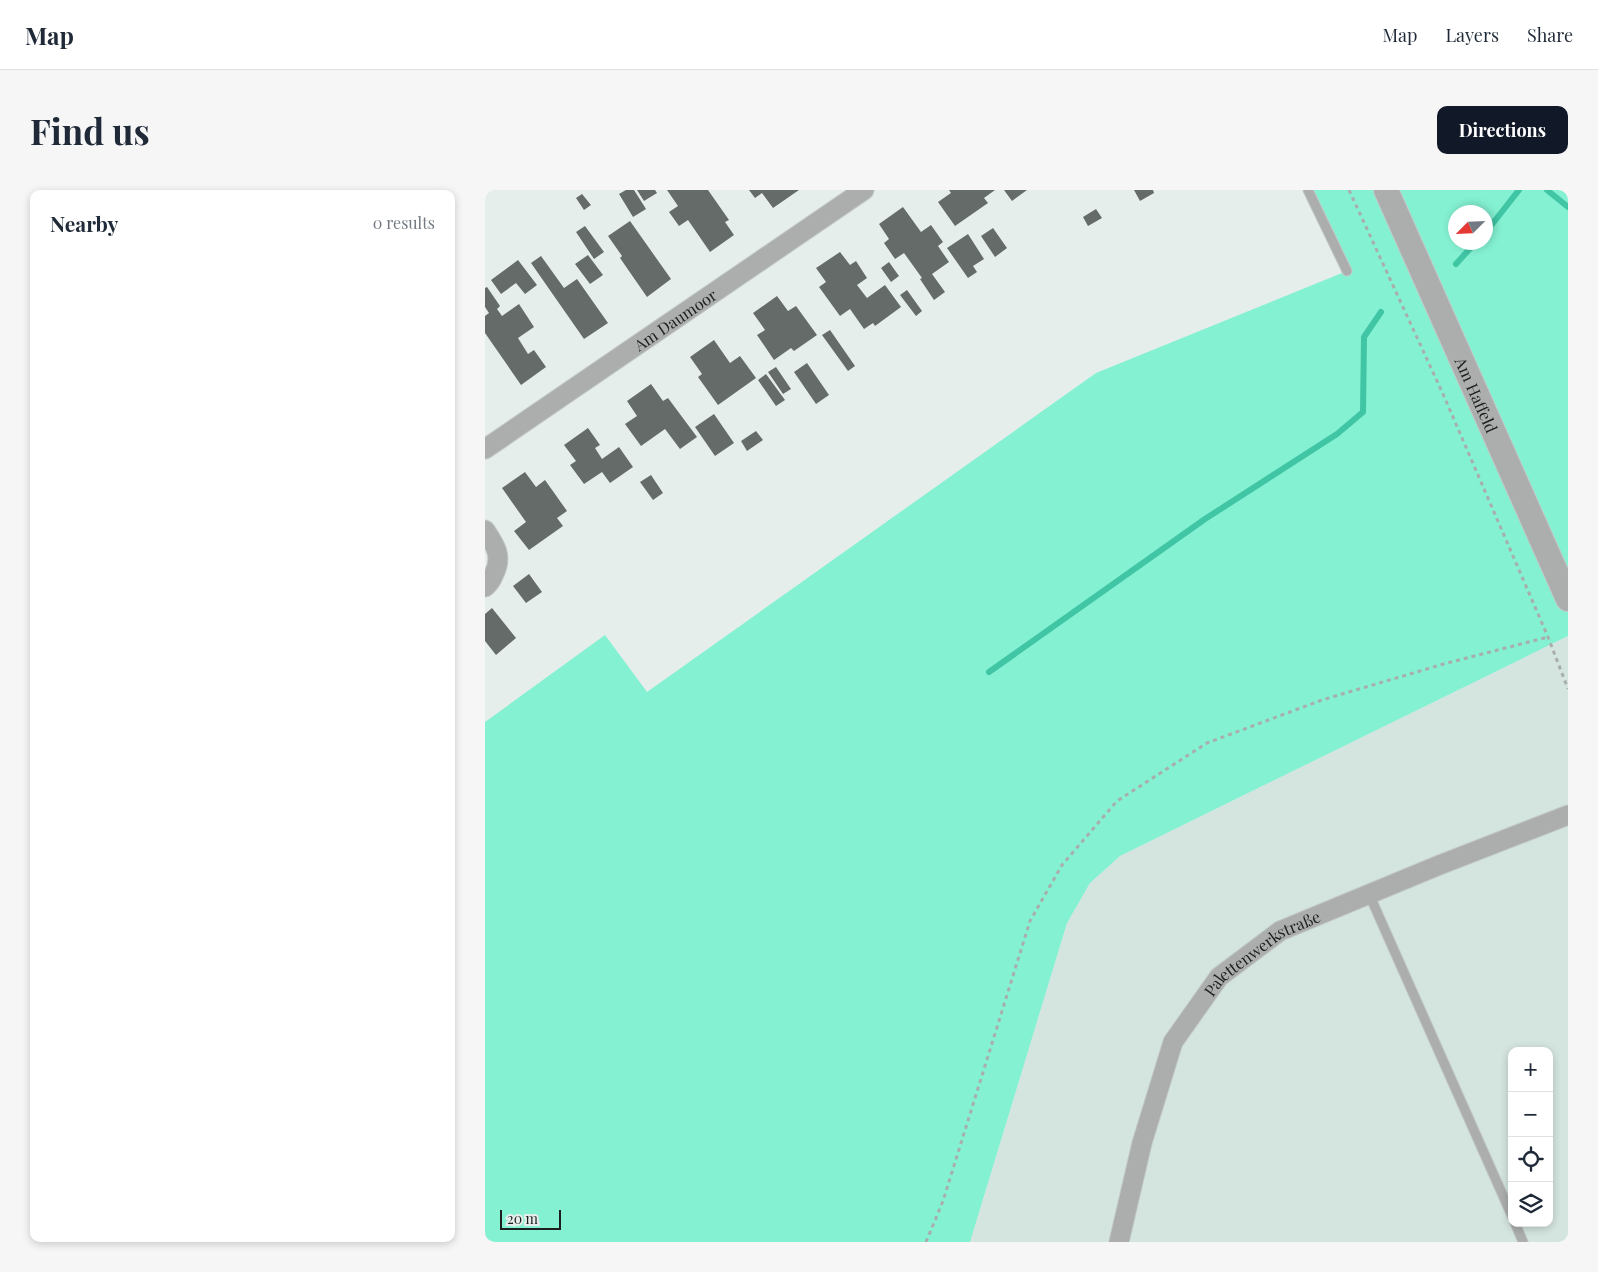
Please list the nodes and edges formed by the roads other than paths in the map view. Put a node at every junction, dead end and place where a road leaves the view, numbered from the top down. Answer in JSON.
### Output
{"nodes":[{"id":1,"x":864,"y":190,"type":"edge"},
{"id":2,"x":1308,"y":190,"type":"edge"},
{"id":3,"x":1386,"y":190,"type":"edge"},
{"id":4,"x":1347,"y":271,"type":"dead end"},
{"id":5,"x":485,"y":448,"type":"edge"},
{"id":6,"x":485,"y":530,"type":"edge"},
{"id":7,"x":485,"y":587,"type":"edge"},
{"id":8,"x":1568,"y":599,"type":"edge"},
{"id":9,"x":1568,"y":815,"type":"edge"},
{"id":10,"x":1369,"y":894,"type":"junction"},
{"id":11,"x":1508,"y":1207,"type":"edge"},
{"id":12,"x":1517,"y":1227,"type":"edge"},
{"id":13,"x":1119,"y":1242,"type":"edge"},
{"id":14,"x":1523,"y":1242,"type":"edge"}],
"edges":[{"from":1,"to":5,"type":"street","name":"Am Daumoor"},
{"from":2,"to":4,"type":"lane"},
{"from":3,"to":8,"type":"street","name":"Am Haffeld"},
{"from":6,"to":7,"type":"street"},
{"from":9,"to":10,"type":"street","name":"Palettenwerkstraße"},
{"from":10,"to":11,"type":"lane"},
{"from":10,"to":13,"type":"street","name":"Palettenwerkstraße"},
{"from":12,"to":14,"type":"lane"}]}
